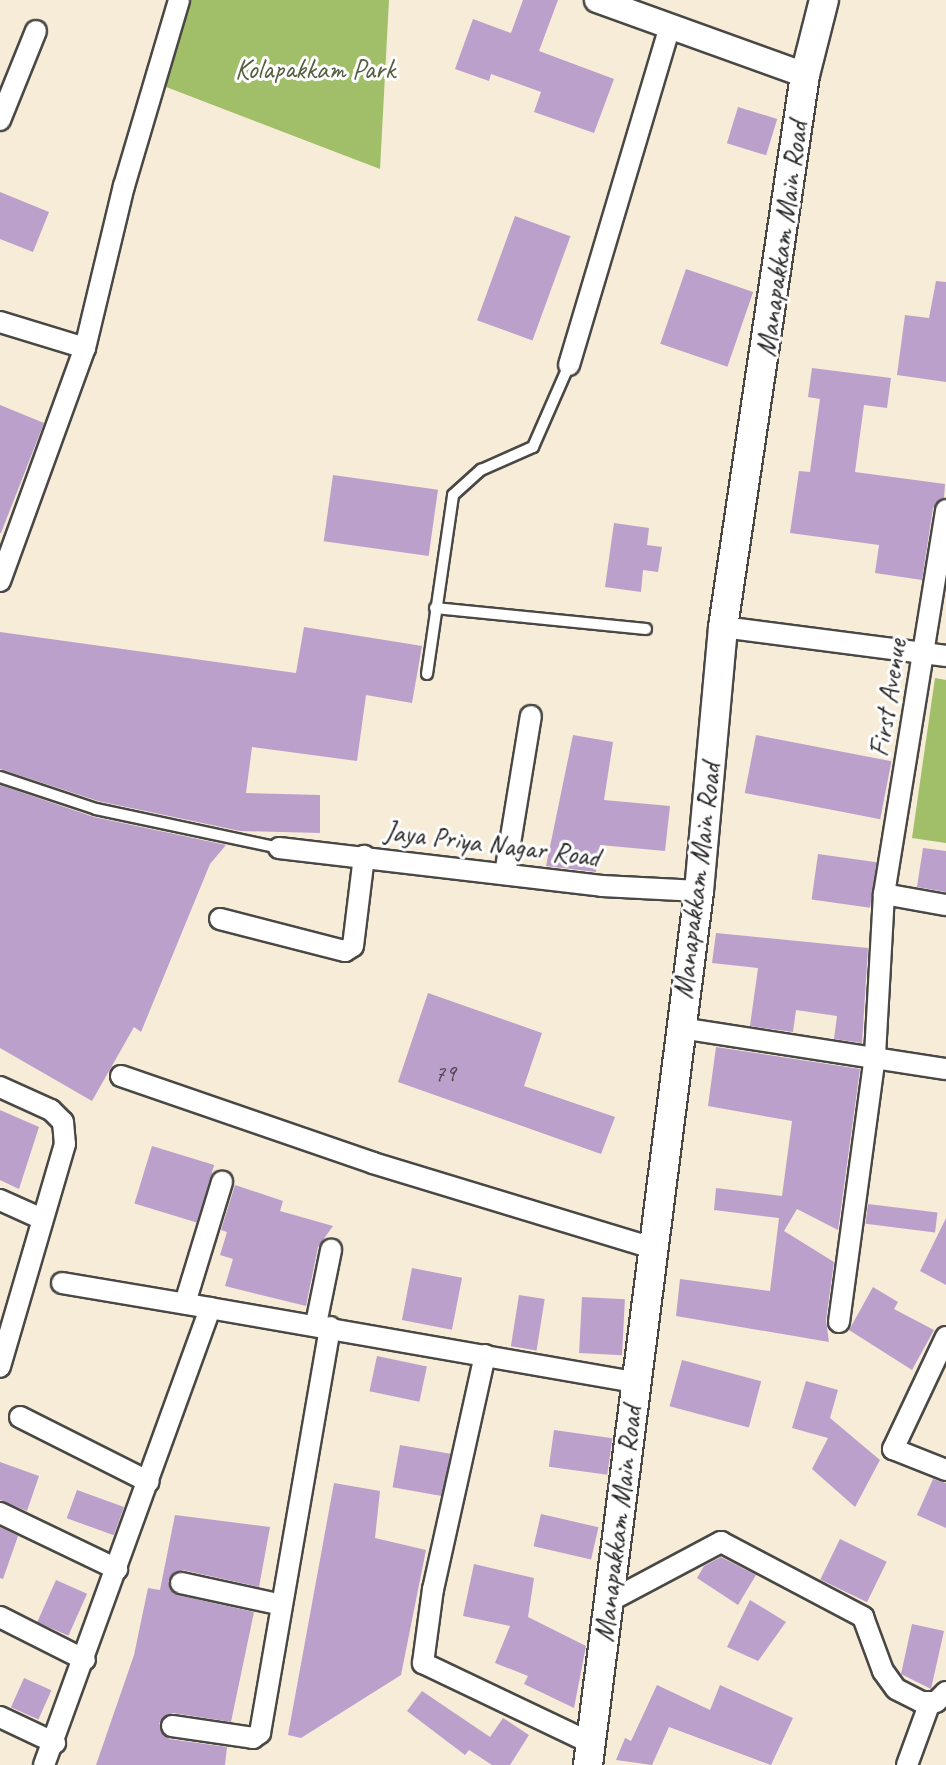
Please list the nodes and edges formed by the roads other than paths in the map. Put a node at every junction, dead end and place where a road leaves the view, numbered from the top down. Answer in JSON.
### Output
{"nodes":[{"id":1,"x":179,"y":0,"type":"edge"},
{"id":2,"x":597,"y":0,"type":"edge"},
{"id":3,"x":824,"y":0,"type":"edge"},
{"id":4,"x":670,"y":27,"type":"junction"},
{"id":5,"x":36,"y":31,"type":"dead end"},
{"id":6,"x":805,"y":75,"type":"junction"},
{"id":7,"x":0,"y":120,"type":"edge"},
{"id":8,"x":0,"y":322,"type":"edge"},
{"id":9,"x":85,"y":348,"type":"junction"},
{"id":10,"x":569,"y":365,"type":"joint"},
{"id":11,"x":946,"y":510,"type":"edge"},
{"id":12,"x":0,"y":581,"type":"edge"},
{"id":13,"x":435,"y":608,"type":"junction"},
{"id":14,"x":723,"y":627,"type":"junction"},
{"id":15,"x":646,"y":629,"type":"dead end"},
{"id":16,"x":924,"y":653,"type":"junction"},
{"id":17,"x":946,"y":656,"type":"edge"},
{"id":18,"x":427,"y":674,"type":"dead end"},
{"id":19,"x":531,"y":716,"type":"dead end"},
{"id":20,"x":0,"y":777,"type":"edge"},
{"id":21,"x":279,"y":848,"type":"joint"},
{"id":22,"x":364,"y":856,"type":"junction"},
{"id":23,"x":505,"y":874,"type":"junction"},
{"id":24,"x":699,"y":891,"type":"junction"},
{"id":25,"x":884,"y":894,"type":"junction"},
{"id":26,"x":946,"y":905,"type":"edge"},
{"id":27,"x":220,"y":919,"type":"dead end"},
{"id":28,"x":680,"y":1028,"type":"junction"},
{"id":29,"x":875,"y":1055,"type":"junction"},
{"id":30,"x":946,"y":1069,"type":"edge"},
{"id":31,"x":121,"y":1076,"type":"dead end"},
{"id":32,"x":0,"y":1087,"type":"edge"},
{"id":33,"x":222,"y":1182,"type":"dead end"},
{"id":34,"x":0,"y":1200,"type":"edge"},
{"id":35,"x":42,"y":1219,"type":"junction"},
{"id":36,"x":653,"y":1248,"type":"junction"},
{"id":37,"x":331,"y":1250,"type":"dead end"},
{"id":38,"x":62,"y":1283,"type":"dead end"},
{"id":39,"x":9,"y":1300,"type":"edge"},
{"id":40,"x":185,"y":1303,"type":"junction"},
{"id":41,"x":210,"y":1308,"type":"junction"},
{"id":42,"x":839,"y":1322,"type":"dead end"},
{"id":43,"x":323,"y":1326,"type":"junction"},
{"id":44,"x":945,"y":1342,"type":"edge"},
{"id":45,"x":485,"y":1355,"type":"junction"},
{"id":46,"x":0,"y":1367,"type":"edge"},
{"id":47,"x":636,"y":1382,"type":"junction"},
{"id":48,"x":20,"y":1417,"type":"dead end"},
{"id":49,"x":946,"y":1470,"type":"edge"},
{"id":50,"x":149,"y":1482,"type":"junction"},
{"id":51,"x":0,"y":1513,"type":"edge"},
{"id":52,"x":117,"y":1569,"type":"junction"},
{"id":53,"x":181,"y":1583,"type":"dead end"},
{"id":54,"x":608,"y":1602,"type":"junction"},
{"id":55,"x":282,"y":1605,"type":"junction"},
{"id":56,"x":0,"y":1617,"type":"edge"},
{"id":57,"x":85,"y":1660,"type":"junction"},
{"id":58,"x":938,"y":1697,"type":"edge"},
{"id":59,"x":0,"y":1717,"type":"edge"},
{"id":60,"x":172,"y":1726,"type":"dead end"},
{"id":61,"x":55,"y":1743,"type":"junction"},
{"id":62,"x":590,"y":1754,"type":"edge"},
{"id":63,"x":44,"y":1765,"type":"edge"},
{"id":64,"x":907,"y":1765,"type":"edge"}],
"edges":[{"from":1,"to":9,"type":"street"},
{"from":2,"to":4,"type":"street"},
{"from":3,"to":6,"type":"main road","name":"Manapakkam Main Road"},
{"from":4,"to":6,"type":"street"},
{"from":4,"to":10,"type":"street"},
{"from":5,"to":7,"type":"street"},
{"from":6,"to":14,"type":"main road","name":"Manapakkam Main Road"},
{"from":8,"to":9,"type":"street"},
{"from":9,"to":12,"type":"street"},
{"from":10,"to":13,"type":"lane"},
{"from":11,"to":16,"type":"street","name":"First Avenue"},
{"from":13,"to":15,"type":"lane"},
{"from":13,"to":18,"type":"lane"},
{"from":14,"to":16,"type":"street"},
{"from":14,"to":24,"type":"main road","name":"Manapakkam Main Road"},
{"from":16,"to":17,"type":"street"},
{"from":16,"to":25,"type":"street","name":"First Avenue"},
{"from":19,"to":23,"type":"street"},
{"from":20,"to":21,"type":"lane"},
{"from":21,"to":22,"type":"street","name":"Jaya Priya Nagar Road"},
{"from":22,"to":23,"type":"street","name":"Jaya Priya Nagar Road"},
{"from":22,"to":27,"type":"street"},
{"from":23,"to":24,"type":"street","name":"Jaya Priya Nagar Road"},
{"from":24,"to":28,"type":"main road","name":"Manapakkam Main Road"},
{"from":25,"to":26,"type":"street"},
{"from":25,"to":29,"type":"street","name":"First Avenue"},
{"from":28,"to":29,"type":"street"},
{"from":28,"to":36,"type":"main road","name":"Manapakkam Main Road"},
{"from":29,"to":30,"type":"street"},
{"from":29,"to":42,"type":"street","name":"First Avenue"},
{"from":31,"to":36,"type":"street"},
{"from":32,"to":35,"type":"street"},
{"from":33,"to":40,"type":"street"},
{"from":34,"to":35,"type":"street"},
{"from":35,"to":39,"type":"street"},
{"from":36,"to":47,"type":"main road","name":"Manapakkam Main Road"},
{"from":37,"to":43,"type":"street"},
{"from":38,"to":40,"type":"street"},
{"from":39,"to":46,"type":"street"},
{"from":40,"to":41,"type":"street"},
{"from":41,"to":43,"type":"street"},
{"from":41,"to":50,"type":"street"},
{"from":43,"to":45,"type":"street"},
{"from":43,"to":55,"type":"street"},
{"from":44,"to":49,"type":"street"},
{"from":45,"to":47,"type":"street"},
{"from":45,"to":62,"type":"street"},
{"from":47,"to":54,"type":"main road","name":"Manapakkam Main Road"},
{"from":48,"to":50,"type":"street"},
{"from":50,"to":52,"type":"street"},
{"from":51,"to":52,"type":"street"},
{"from":52,"to":57,"type":"street"},
{"from":53,"to":55,"type":"street"},
{"from":54,"to":58,"type":"street"},
{"from":54,"to":62,"type":"main road","name":"Manapakkam Main Road"},
{"from":55,"to":60,"type":"street"},
{"from":56,"to":57,"type":"street"},
{"from":57,"to":61,"type":"street"},
{"from":58,"to":64,"type":"street"},
{"from":59,"to":61,"type":"street"},
{"from":61,"to":63,"type":"street"}]}
